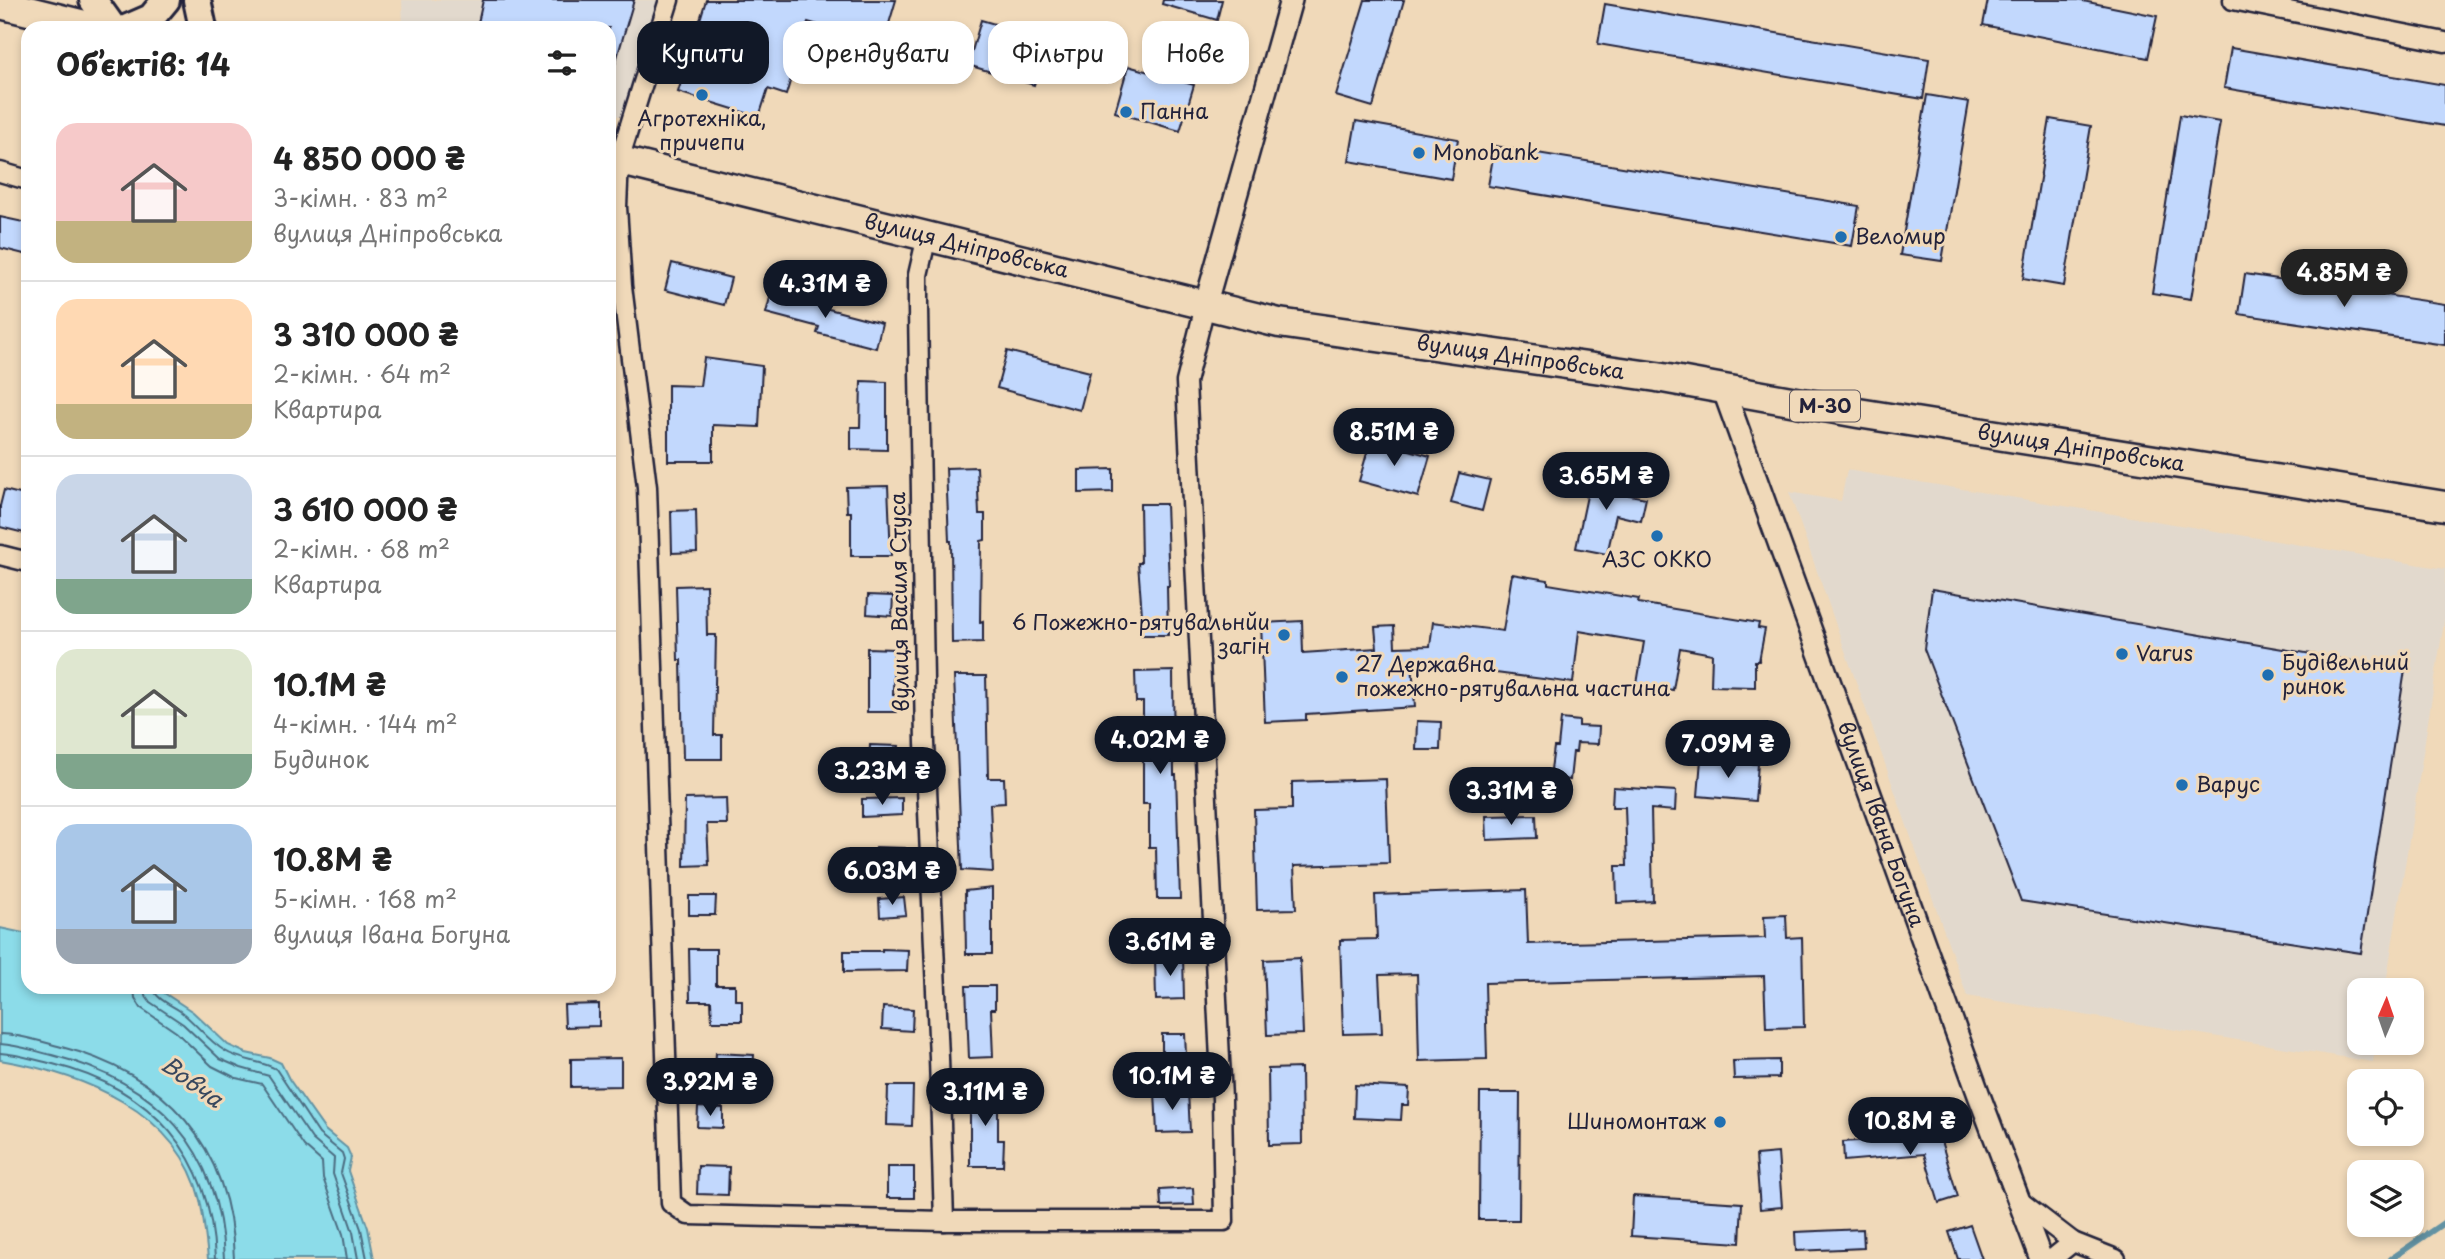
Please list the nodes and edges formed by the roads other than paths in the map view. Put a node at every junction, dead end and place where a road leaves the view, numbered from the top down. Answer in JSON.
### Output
{"nodes":[{"id":1,"x":93,"y":0,"type":"edge"},
{"id":2,"x":166,"y":0,"type":"edge"},
{"id":3,"x":197,"y":0,"type":"edge"},
{"id":4,"x":668,"y":0,"type":"edge"},
{"id":5,"x":1291,"y":0,"type":"edge"},
{"id":6,"x":2233,"y":0,"type":"edge"},
{"id":7,"x":0,"y":4,"type":"edge"},
{"id":8,"x":69,"y":21,"type":"edge"},
{"id":9,"x":108,"y":21,"type":"edge"},
{"id":10,"x":144,"y":21,"type":"edge"},
{"id":11,"x":202,"y":21,"type":"edge"},
{"id":12,"x":2445,"y":42,"type":"edge"},
{"id":13,"x":616,"y":153,"type":"edge"},
{"id":14,"x":616,"y":159,"type":"edge"},
{"id":15,"x":0,"y":172,"type":"edge"},
{"id":16,"x":21,"y":178,"type":"edge"},
{"id":17,"x":616,"y":191,"type":"edge"},
{"id":18,"x":927,"y":236,"type":"junction"},
{"id":19,"x":616,"y":248,"type":"edge"},
{"id":20,"x":616,"y":295,"type":"edge"},
{"id":21,"x":1205,"y":306,"type":"junction"},
{"id":22,"x":1723,"y":388,"type":"junction"},
{"id":23,"x":2445,"y":506,"type":"edge"},
{"id":24,"x":0,"y":555,"type":"edge"},
{"id":25,"x":21,"y":560,"type":"edge"},
{"id":26,"x":2017,"y":1199,"type":"junction"},
{"id":27,"x":944,"y":1221,"type":"junction"},
{"id":28,"x":2074,"y":1242,"type":"junction"},
{"id":29,"x":2041,"y":1259,"type":"edge"},
{"id":30,"x":2052,"y":1259,"type":"edge"},
{"id":31,"x":2116,"y":1259,"type":"edge"}],
"edges":[{"from":1,"to":9,"type":"main road"},
{"from":2,"to":10,"type":"main road"},
{"from":3,"to":11,"type":"main road"},
{"from":4,"to":13,"type":"street"},
{"from":5,"to":21,"type":"street"},
{"from":6,"to":12,"type":"street"},
{"from":7,"to":8,"type":"highway"},
{"from":14,"to":18,"type":"highway","name":"вулиця Дніпровська","number":"М-30"},
{"from":15,"to":16,"type":"street"},
{"from":17,"to":19,"type":"street"},
{"from":18,"to":21,"type":"highway","name":"вулиця Дніпровська","number":"М-30"},
{"from":18,"to":27,"type":"street","name":"вулиця Василя Стуса"},
{"from":20,"to":27,"type":"street"},
{"from":21,"to":22,"type":"highway","name":"вулиця Дніпровська","number":"М-30"},
{"from":21,"to":27,"type":"street"},
{"from":22,"to":23,"type":"highway","name":"вулиця Дніпровська","number":"М-30"},
{"from":22,"to":26,"type":"street","name":"вулиця Івана Богуна"},
{"from":24,"to":25,"type":"street"},
{"from":26,"to":28,"type":"street"},
{"from":26,"to":29,"type":"street","name":"вулиця Івана Богуна"},
{"from":28,"to":30,"type":"street"},
{"from":28,"to":31,"type":"street"}]}
